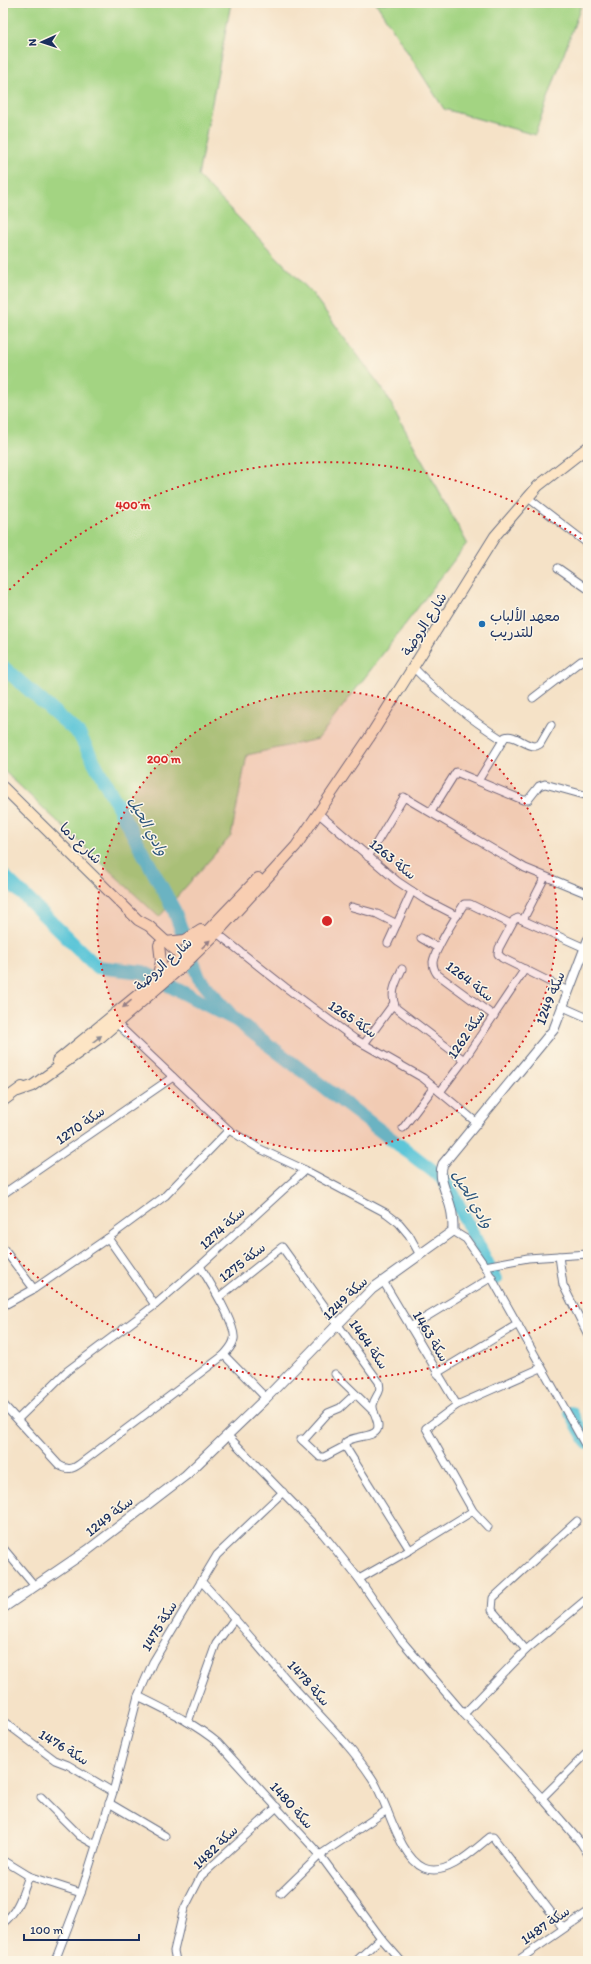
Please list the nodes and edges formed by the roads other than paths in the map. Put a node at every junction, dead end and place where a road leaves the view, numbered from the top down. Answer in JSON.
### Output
{"nodes":[{"id":1,"x":588,"y":447,"type":"edge"},
{"id":2,"x":527,"y":497,"type":"junction"},
{"id":3,"x":588,"y":544,"type":"edge"},
{"id":4,"x":558,"y":568,"type":"dead end"},
{"id":5,"x":588,"y":590,"type":"edge"},
{"id":6,"x":588,"y":660,"type":"edge"},
{"id":7,"x":414,"y":668,"type":"junction"},
{"id":8,"x":533,"y":698,"type":"dead end"},
{"id":9,"x":551,"y":725,"type":"dead end"},
{"id":10,"x":503,"y":740,"type":"junction"},
{"id":11,"x":478,"y":781,"type":"junction"},
{"id":12,"x":3,"y":787,"type":"edge"},
{"id":13,"x":588,"y":796,"type":"edge"},
{"id":14,"x":431,"y":812,"type":"junction"},
{"id":15,"x":318,"y":813,"type":"junction"},
{"id":16,"x":303,"y":833,"type":"junction"},
{"id":17,"x":368,"y":857,"type":"junction"},
{"id":18,"x":545,"y":876,"type":"junction"},
{"id":19,"x":248,"y":888,"type":"junction"},
{"id":20,"x":412,"y":891,"type":"junction"},
{"id":21,"x":588,"y":894,"type":"edge"},
{"id":22,"x":352,"y":908,"type":"dead end"},
{"id":23,"x":457,"y":916,"type":"junction"},
{"id":24,"x":523,"y":920,"type":"junction"},
{"id":25,"x":397,"y":924,"type":"junction"},
{"id":26,"x":511,"y":924,"type":"junction"},
{"id":27,"x":217,"y":933,"type":"junction"},
{"id":28,"x":420,"y":938,"type":"dead end"},
{"id":29,"x":162,"y":943,"type":"junction"},
{"id":30,"x":388,"y":943,"type":"dead end"},
{"id":31,"x":587,"y":943,"type":"edge"},
{"id":32,"x":438,"y":948,"type":"junction"},
{"id":33,"x":182,"y":961,"type":"junction"},
{"id":34,"x":402,"y":969,"type":"dead end"},
{"id":35,"x":525,"y":969,"type":"junction"},
{"id":36,"x":157,"y":979,"type":"junction"},
{"id":37,"x":568,"y":991,"type":"junction"},
{"id":38,"x":394,"y":1003,"type":"junction"},
{"id":39,"x":563,"y":1007,"type":"junction"},
{"id":40,"x":494,"y":1016,"type":"junction"},
{"id":41,"x":588,"y":1018,"type":"edge"},
{"id":42,"x":113,"y":1021,"type":"junction"},
{"id":43,"x":364,"y":1044,"type":"junction"},
{"id":44,"x":464,"y":1060,"type":"junction"},
{"id":45,"x":173,"y":1077,"type":"junction"},
{"id":46,"x":437,"y":1090,"type":"junction"},
{"id":47,"x":3,"y":1101,"type":"edge"},
{"id":48,"x":476,"y":1122,"type":"junction"},
{"id":49,"x":403,"y":1128,"type":"dead end"},
{"id":50,"x":229,"y":1130,"type":"junction"},
{"id":51,"x":305,"y":1170,"type":"junction"},
{"id":52,"x":3,"y":1194,"type":"edge"},
{"id":53,"x":453,"y":1231,"type":"junction"},
{"id":54,"x":108,"y":1238,"type":"junction"},
{"id":55,"x":282,"y":1247,"type":"joint"},
{"id":56,"x":3,"y":1248,"type":"edge"},
{"id":57,"x":588,"y":1254,"type":"edge"},
{"id":58,"x":420,"y":1255,"type":"junction"},
{"id":59,"x":559,"y":1256,"type":"junction"},
{"id":60,"x":200,"y":1266,"type":"junction"},
{"id":61,"x":485,"y":1266,"type":"junction"},
{"id":62,"x":492,"y":1277,"type":"junction"},
{"id":63,"x":383,"y":1281,"type":"junction"},
{"id":64,"x":34,"y":1289,"type":"junction"},
{"id":65,"x":218,"y":1297,"type":"junction"},
{"id":66,"x":155,"y":1305,"type":"junction"},
{"id":67,"x":3,"y":1306,"type":"edge"},
{"id":68,"x":580,"y":1321,"type":"junction"},
{"id":69,"x":588,"y":1321,"type":"edge"},
{"id":70,"x":338,"y":1324,"type":"junction"},
{"id":71,"x":518,"y":1324,"type":"junction"},
{"id":72,"x":410,"y":1327,"type":"junction"},
{"id":73,"x":588,"y":1335,"type":"edge"},
{"id":74,"x":224,"y":1355,"type":"junction"},
{"id":75,"x":541,"y":1368,"type":"junction"},
{"id":76,"x":437,"y":1373,"type":"junction"},
{"id":77,"x":335,"y":1374,"type":"dead end"},
{"id":78,"x":355,"y":1394,"type":"junction"},
{"id":79,"x":266,"y":1398,"type":"junction"},
{"id":80,"x":3,"y":1404,"type":"edge"},
{"id":81,"x":457,"y":1404,"type":"junction"},
{"id":82,"x":374,"y":1412,"type":"junction"},
{"id":83,"x":18,"y":1419,"type":"junction"},
{"id":84,"x":228,"y":1436,"type":"junction"},
{"id":85,"x":345,"y":1446,"type":"junction"},
{"id":86,"x":588,"y":1450,"type":"edge"},
{"id":87,"x":283,"y":1492,"type":"junction"},
{"id":88,"x":473,"y":1511,"type":"junction"},
{"id":89,"x":577,"y":1522,"type":"dead end"},
{"id":90,"x":488,"y":1527,"type":"dead end"},
{"id":91,"x":3,"y":1548,"type":"edge"},
{"id":92,"x":410,"y":1550,"type":"junction"},
{"id":93,"x":359,"y":1579,"type":"junction"},
{"id":94,"x":201,"y":1581,"type":"junction"},
{"id":95,"x":34,"y":1585,"type":"junction"},
{"id":96,"x":588,"y":1598,"type":"edge"},
{"id":97,"x":3,"y":1608,"type":"edge"},
{"id":98,"x":235,"y":1618,"type":"junction"},
{"id":99,"x":526,"y":1650,"type":"junction"},
{"id":100,"x":138,"y":1696,"type":"junction"},
{"id":101,"x":464,"y":1714,"type":"junction"},
{"id":102,"x":3,"y":1721,"type":"edge"},
{"id":103,"x":188,"y":1722,"type":"junction"},
{"id":104,"x":588,"y":1752,"type":"edge"},
{"id":105,"x":113,"y":1792,"type":"junction"},
{"id":106,"x":40,"y":1797,"type":"dead end"},
{"id":107,"x":542,"y":1798,"type":"junction"},
{"id":108,"x":110,"y":1803,"type":"junction"},
{"id":109,"x":277,"y":1807,"type":"junction"},
{"id":110,"x":387,"y":1810,"type":"junction"},
{"id":111,"x":165,"y":1836,"type":"dead end"},
{"id":112,"x":96,"y":1845,"type":"junction"},
{"id":113,"x":588,"y":1854,"type":"edge"},
{"id":114,"x":320,"y":1855,"type":"junction"},
{"id":115,"x":3,"y":1860,"type":"edge"},
{"id":116,"x":29,"y":1876,"type":"junction"},
{"id":117,"x":281,"y":1893,"type":"dead end"},
{"id":118,"x":80,"y":1894,"type":"junction"},
{"id":119,"x":588,"y":1912,"type":"edge"},
{"id":120,"x":3,"y":1922,"type":"edge"},
{"id":121,"x":563,"y":1928,"type":"junction"},
{"id":122,"x":381,"y":1938,"type":"junction"},
{"id":123,"x":55,"y":1961,"type":"edge"},
{"id":124,"x":176,"y":1961,"type":"edge"},
{"id":125,"x":356,"y":1961,"type":"edge"},
{"id":126,"x":401,"y":1961,"type":"edge"},
{"id":127,"x":517,"y":1961,"type":"edge"}],
"edges":[{"from":1,"to":2,"type":"main road","name":"شارع الروضة"},
{"from":2,"to":3,"type":"street"},
{"from":2,"to":7,"type":"main road","name":"شارع الروضة"},
{"from":4,"to":5,"type":"street"},
{"from":6,"to":8,"type":"street"},
{"from":7,"to":10,"type":"street"},
{"from":7,"to":15,"type":"main road","name":"شارع الروضة"},
{"from":9,"to":10,"type":"street"},
{"from":10,"to":11,"type":"street"},
{"from":11,"to":13,"type":"street"},
{"from":11,"to":14,"type":"street"},
{"from":12,"to":29,"type":"main road","name":"شارع دما"},
{"from":14,"to":17,"type":"street"},
{"from":14,"to":18,"type":"street"},
{"from":15,"to":16,"type":"main road","name":"شارع الروضة"},
{"from":15,"to":17,"type":"street","name":"سكة 1263"},
{"from":16,"to":19,"type":"main road","name":"شارع الروضة"},
{"from":16,"to":27,"type":"main road","name":"شارع الروضة"},
{"from":17,"to":20,"type":"street","name":"سكة 1263"},
{"from":18,"to":21,"type":"street"},
{"from":18,"to":24,"type":"street"},
{"from":19,"to":29,"type":"main road"},
{"from":19,"to":33,"type":"main road","name":"شارع الروضة"},
{"from":20,"to":23,"type":"street","name":"سكة 1263"},
{"from":20,"to":25,"type":"street"},
{"from":22,"to":25,"type":"street"},
{"from":23,"to":26,"type":"street","name":"سكة 1264"},
{"from":23,"to":32,"type":"street","name":"سكة 1264"},
{"from":24,"to":26,"type":"street"},
{"from":24,"to":31,"type":"street"},
{"from":25,"to":30,"type":"street"},
{"from":26,"to":35,"type":"street"},
{"from":33,"to":27,"type":"main road","name":"شارع الروضة","one_way":true},
{"from":27,"to":43,"type":"street","name":"سكة 1265"},
{"from":28,"to":32,"type":"street"},
{"from":29,"to":33,"type":"main road","name":"شارع دما"},
{"from":29,"to":36,"type":"main road"},
{"from":31,"to":37,"type":"street","name":"سكة 1249"},
{"from":32,"to":40,"type":"street","name":"سكة 1264"},
{"from":33,"to":36,"type":"main road","name":"شارع الروضة"},
{"from":33,"to":42,"type":"main road","name":"شارع الروضة"},
{"from":34,"to":38,"type":"street"},
{"from":35,"to":37,"type":"street"},
{"from":35,"to":40,"type":"street","name":"سكة 1262"},
{"from":36,"to":42,"type":"main road","name":"شارع الروضة","one_way":true},
{"from":37,"to":39,"type":"street","name":"سكة 1249"},
{"from":38,"to":43,"type":"street"},
{"from":38,"to":44,"type":"street"},
{"from":39,"to":41,"type":"street"},
{"from":39,"to":48,"type":"street","name":"سكة 1249"},
{"from":40,"to":44,"type":"street","name":"سكة 1262"},
{"from":42,"to":45,"type":"street"},
{"from":42,"to":47,"type":"main road","name":"شارع الروضة"},
{"from":43,"to":46,"type":"street","name":"سكة 1265"},
{"from":44,"to":46,"type":"street","name":"سكة 1262"},
{"from":45,"to":50,"type":"street"},
{"from":45,"to":52,"type":"street","name":"سكة 1270"},
{"from":46,"to":48,"type":"street","name":"سكة 1265"},
{"from":46,"to":49,"type":"street","name":"سكة 1262"},
{"from":48,"to":53,"type":"street","name":"سكة 1249"},
{"from":50,"to":51,"type":"street"},
{"from":50,"to":54,"type":"street"},
{"from":51,"to":58,"type":"street"},
{"from":51,"to":60,"type":"street","name":"سكة 1274"},
{"from":53,"to":58,"type":"street","name":"سكة 1249"},
{"from":53,"to":61,"type":"street"},
{"from":54,"to":64,"type":"street"},
{"from":54,"to":66,"type":"street"},
{"from":55,"to":65,"type":"street","name":"سكة 1275"},
{"from":55,"to":70,"type":"street","name":"سكة 1464"},
{"from":56,"to":64,"type":"street"},
{"from":57,"to":59,"type":"street"},
{"from":58,"to":63,"type":"street","name":"سكة 1249"},
{"from":59,"to":61,"type":"street"},
{"from":59,"to":68,"type":"street"},
{"from":60,"to":65,"type":"street"},
{"from":60,"to":66,"type":"street","name":"سكة 1274"},
{"from":61,"to":62,"type":"street"},
{"from":62,"to":71,"type":"street"},
{"from":62,"to":72,"type":"street"},
{"from":63,"to":70,"type":"street","name":"سكة 1249"},
{"from":63,"to":72,"type":"street","name":"سكة 1463"},
{"from":64,"to":67,"type":"street"},
{"from":65,"to":74,"type":"street"},
{"from":66,"to":83,"type":"street","name":"سكة 1274"},
{"from":68,"to":69,"type":"street"},
{"from":68,"to":73,"type":"street"},
{"from":70,"to":79,"type":"street","name":"سكة 1249"},
{"from":70,"to":82,"type":"street","name":"سكة 1464"},
{"from":71,"to":75,"type":"street"},
{"from":71,"to":76,"type":"street"},
{"from":72,"to":76,"type":"street","name":"سكة 1463"},
{"from":74,"to":79,"type":"street"},
{"from":74,"to":83,"type":"street"},
{"from":75,"to":81,"type":"street"},
{"from":75,"to":86,"type":"street"},
{"from":76,"to":81,"type":"street","name":"سكة 1463"},
{"from":77,"to":78,"type":"street"},
{"from":78,"to":82,"type":"street"},
{"from":78,"to":85,"type":"street"},
{"from":79,"to":84,"type":"street","name":"سكة 1249"},
{"from":80,"to":83,"type":"street"},
{"from":81,"to":88,"type":"street"},
{"from":82,"to":85,"type":"street","name":"سكة 1464"},
{"from":84,"to":87,"type":"street"},
{"from":84,"to":95,"type":"street","name":"سكة 1249"},
{"from":85,"to":92,"type":"street"},
{"from":87,"to":93,"type":"street"},
{"from":87,"to":94,"type":"street","name":"سكة 1475"},
{"from":88,"to":90,"type":"street"},
{"from":88,"to":92,"type":"street"},
{"from":89,"to":99,"type":"street"},
{"from":91,"to":95,"type":"street"},
{"from":92,"to":93,"type":"street"},
{"from":93,"to":101,"type":"street"},
{"from":94,"to":98,"type":"street","name":"سكة 1478"},
{"from":94,"to":100,"type":"street","name":"سكة 1475"},
{"from":95,"to":97,"type":"street","name":"سكة 1249"},
{"from":96,"to":99,"type":"street"},
{"from":98,"to":103,"type":"street"},
{"from":98,"to":110,"type":"street","name":"سكة 1478"},
{"from":99,"to":101,"type":"street"},
{"from":100,"to":103,"type":"street","name":"سكة 1480"},
{"from":100,"to":105,"type":"street","name":"سكة 1475"},
{"from":101,"to":107,"type":"street"},
{"from":102,"to":105,"type":"street","name":"سكة 1476"},
{"from":103,"to":109,"type":"street","name":"سكة 1480"},
{"from":104,"to":107,"type":"street"},
{"from":105,"to":108,"type":"street","name":"سكة 1475"},
{"from":106,"to":112,"type":"street"},
{"from":107,"to":113,"type":"street"},
{"from":108,"to":111,"type":"street"},
{"from":108,"to":112,"type":"street","name":"سكة 1475"},
{"from":109,"to":114,"type":"street","name":"سكة 1480"},
{"from":109,"to":124,"type":"street","name":"سكة 1482"},
{"from":110,"to":114,"type":"street"},
{"from":110,"to":121,"type":"street","name":"سكة 1478"},
{"from":112,"to":118,"type":"street","name":"سكة 1475"},
{"from":114,"to":117,"type":"street"},
{"from":114,"to":122,"type":"street","name":"سكة 1480"},
{"from":115,"to":116,"type":"street"},
{"from":116,"to":118,"type":"street"},
{"from":116,"to":120,"type":"street"},
{"from":118,"to":123,"type":"street","name":"سكة 1475"},
{"from":119,"to":121,"type":"street","name":"سكة 1487"},
{"from":121,"to":127,"type":"street","name":"سكة 1487"},
{"from":122,"to":125,"type":"street"},
{"from":122,"to":126,"type":"street","name":"سكة 1480"}]}
